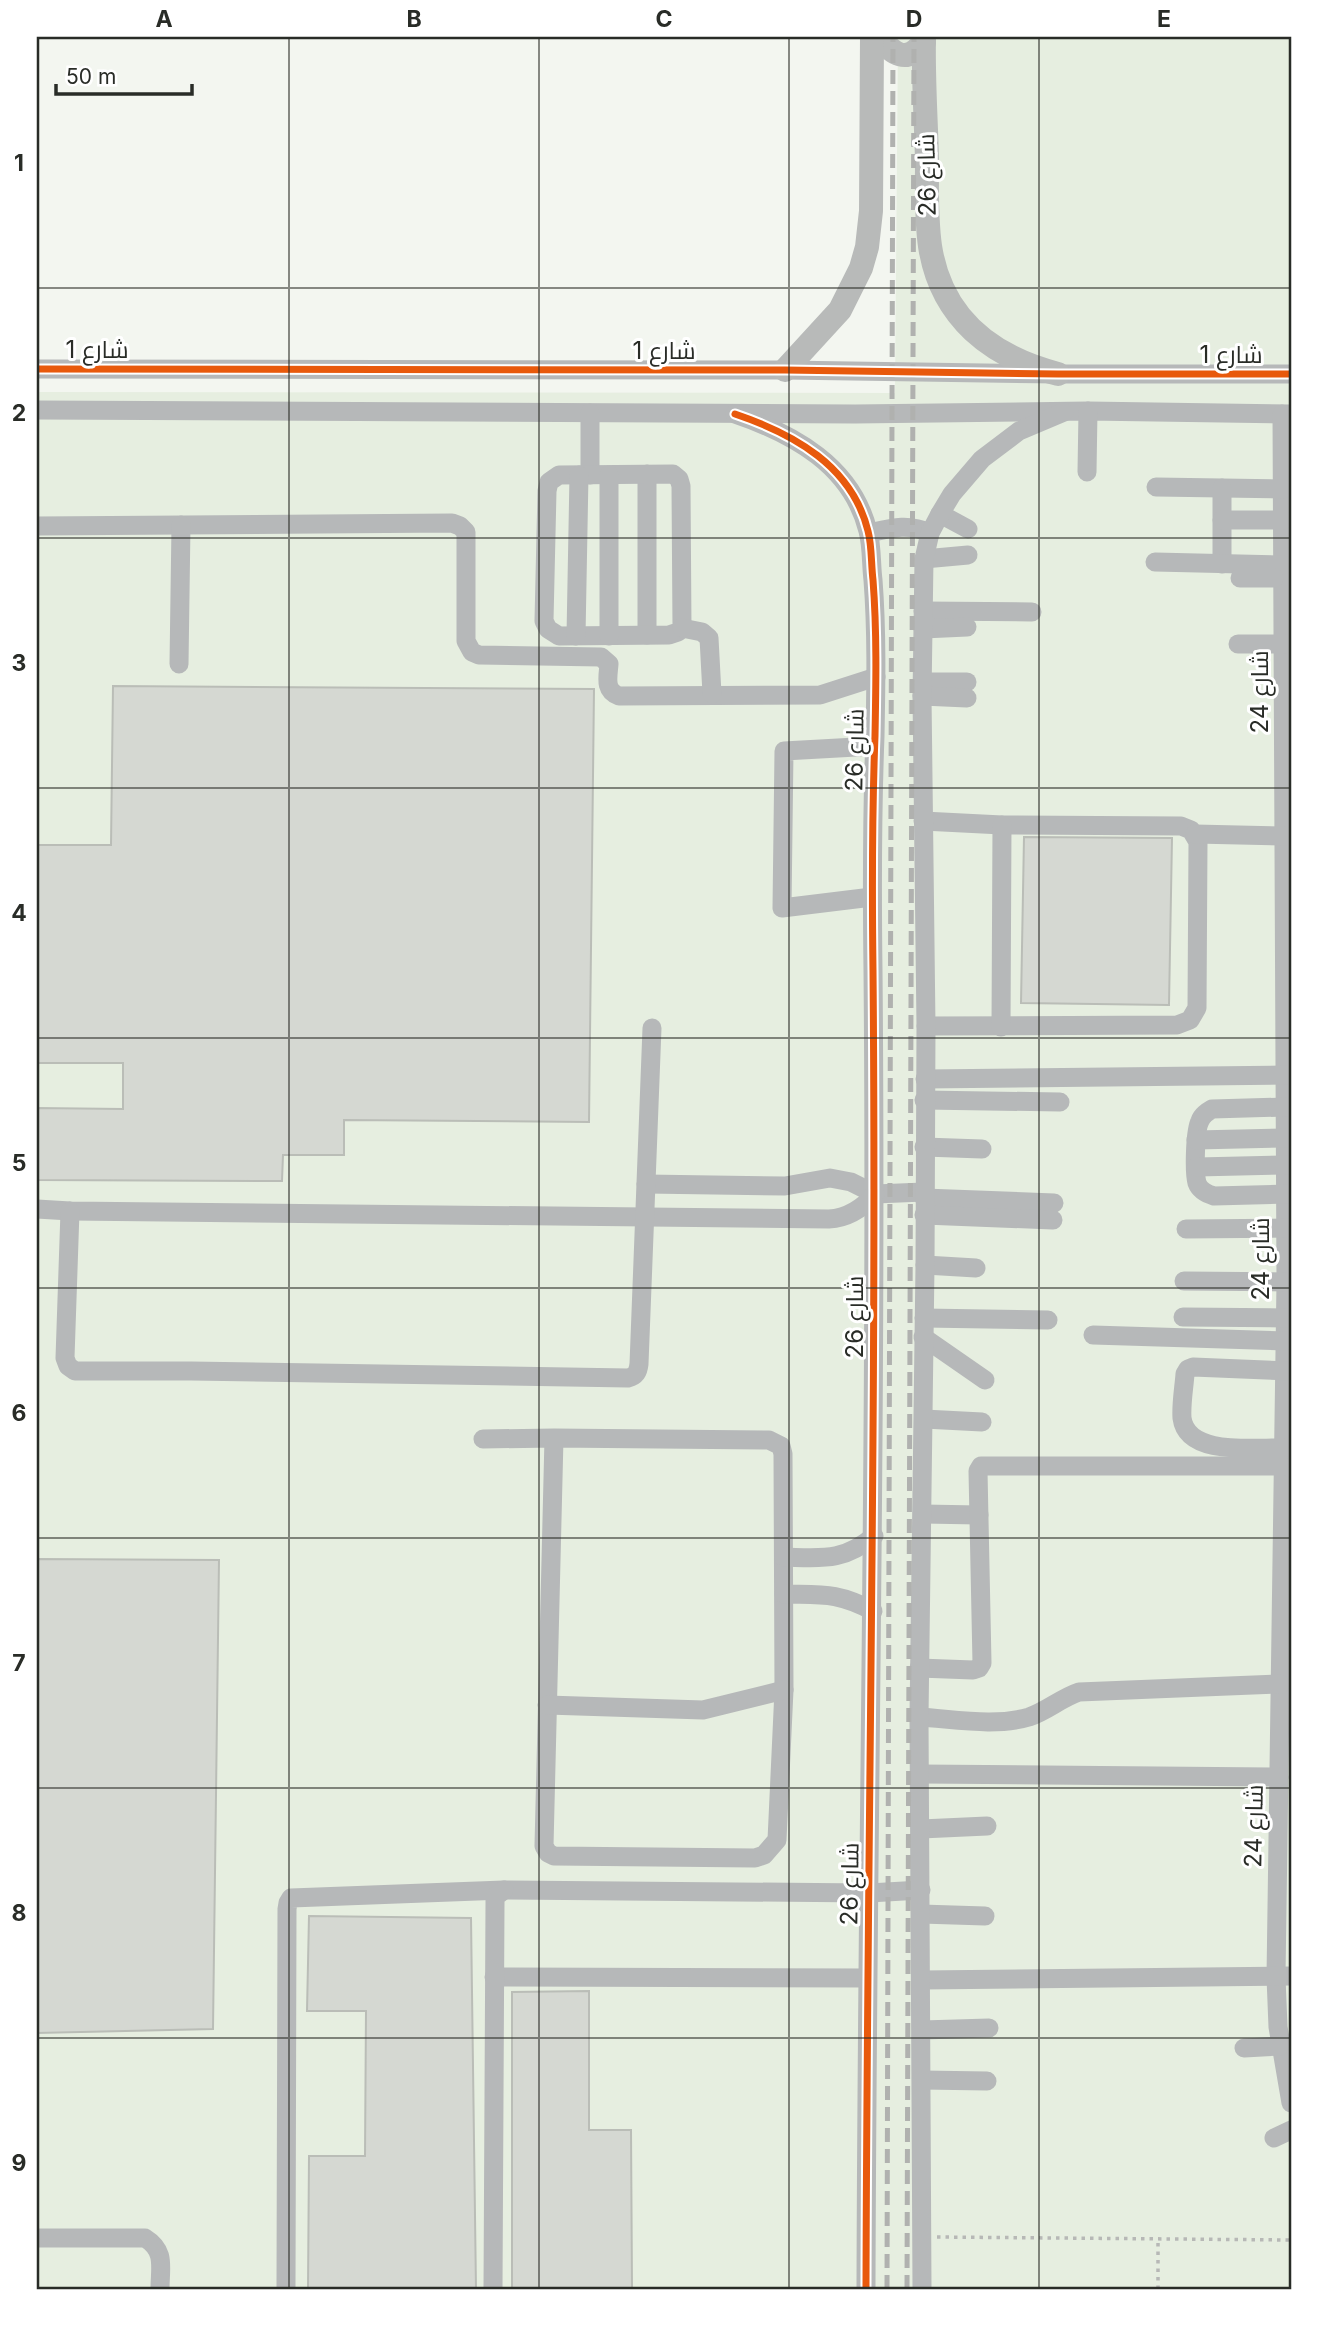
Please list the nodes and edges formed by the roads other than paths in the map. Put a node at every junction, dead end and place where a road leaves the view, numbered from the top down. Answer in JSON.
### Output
{"nodes":[{"id":1,"x":875,"y":37,"type":"edge"},
{"id":2,"x":924,"y":39,"type":"edge"},
{"id":3,"x":37,"y":369,"type":"edge"},
{"id":4,"x":785,"y":370,"type":"junction"},
{"id":5,"x":1058,"y":374,"type":"junction"},
{"id":6,"x":1291,"y":374,"type":"edge"},
{"id":7,"x":37,"y":410,"type":"edge"},
{"id":8,"x":1088,"y":411,"type":"junction"},
{"id":9,"x":1064,"y":412,"type":"junction"},
{"id":10,"x":590,"y":413,"type":"junction"},
{"id":11,"x":735,"y":414,"type":"junction"},
{"id":12,"x":1287,"y":414,"type":"edge"},
{"id":13,"x":1087,"y":472,"type":"dead end"},
{"id":14,"x":647,"y":474,"type":"junction"},
{"id":15,"x":593,"y":475,"type":"junction"},
{"id":16,"x":1156,"y":487,"type":"dead end"},
{"id":17,"x":1222,"y":488,"type":"junction"},
{"id":18,"x":1283,"y":489,"type":"junction"},
{"id":19,"x":940,"y":514,"type":"junction"},
{"id":20,"x":1222,"y":520,"type":"junction"},
{"id":21,"x":1283,"y":520,"type":"junction"},
{"id":22,"x":37,"y":526,"type":"edge"},
{"id":23,"x":180,"y":526,"type":"junction"},
{"id":24,"x":968,"y":529,"type":"dead end"},
{"id":25,"x":869,"y":533,"type":"junction"},
{"id":26,"x":930,"y":533,"type":"junction"},
{"id":27,"x":968,"y":555,"type":"dead end"},
{"id":28,"x":924,"y":559,"type":"junction"},
{"id":29,"x":1155,"y":562,"type":"dead end"},
{"id":30,"x":1222,"y":564,"type":"junction"},
{"id":31,"x":1283,"y":571,"type":"junction"},
{"id":32,"x":1240,"y":578,"type":"dead end"},
{"id":33,"x":1032,"y":612,"type":"dead end"},
{"id":34,"x":923,"y":620,"type":"junction"},
{"id":35,"x":682,"y":628,"type":"junction"},
{"id":36,"x":967,"y":628,"type":"dead end"},
{"id":37,"x":647,"y":635,"type":"junction"},
{"id":38,"x":576,"y":636,"type":"junction"},
{"id":39,"x":609,"y":636,"type":"junction"},
{"id":40,"x":1238,"y":644,"type":"dead end"},
{"id":41,"x":1284,"y":644,"type":"junction"},
{"id":42,"x":179,"y":664,"type":"dead end"},
{"id":43,"x":876,"y":677,"type":"junction"},
{"id":44,"x":922,"y":689,"type":"junction"},
{"id":45,"x":967,"y":690,"type":"dead end"},
{"id":46,"x":712,"y":694,"type":"junction"},
{"id":47,"x":874,"y":746,"type":"junction"},
{"id":48,"x":1288,"y":785,"type":"edge"},
{"id":49,"x":923,"y":821,"type":"junction"},
{"id":50,"x":1002,"y":825,"type":"junction"},
{"id":51,"x":1195,"y":834,"type":"junction"},
{"id":52,"x":1285,"y":836,"type":"junction"},
{"id":53,"x":872,"y":897,"type":"junction"},
{"id":54,"x":1288,"y":935,"type":"edge"},
{"id":55,"x":1288,"y":955,"type":"edge"},
{"id":56,"x":1288,"y":984,"type":"edge"},
{"id":57,"x":1288,"y":1013,"type":"edge"},
{"id":58,"x":926,"y":1026,"type":"junction"},
{"id":59,"x":1001,"y":1027,"type":"junction"},
{"id":60,"x":652,"y":1028,"type":"dead end"},
{"id":61,"x":1288,"y":1038,"type":"edge"},
{"id":62,"x":1287,"y":1068,"type":"edge"},
{"id":63,"x":925,"y":1079,"type":"junction"},
{"id":64,"x":924,"y":1100,"type":"junction"},
{"id":65,"x":1060,"y":1102,"type":"dead end"},
{"id":66,"x":1287,"y":1121,"type":"edge"},
{"id":67,"x":1196,"y":1140,"type":"junction"},
{"id":68,"x":924,"y":1147,"type":"junction"},
{"id":69,"x":982,"y":1149,"type":"dead end"},
{"id":70,"x":1286,"y":1165,"type":"junction"},
{"id":71,"x":1197,"y":1167,"type":"junction"},
{"id":72,"x":646,"y":1184,"type":"junction"},
{"id":73,"x":1287,"y":1189,"type":"edge"},
{"id":74,"x":875,"y":1194,"type":"junction"},
{"id":75,"x":924,"y":1201,"type":"junction"},
{"id":76,"x":37,"y":1209,"type":"edge"},
{"id":77,"x":70,"y":1211,"type":"junction"},
{"id":78,"x":1054,"y":1211,"type":"dead end"},
{"id":79,"x":645,"y":1218,"type":"junction"},
{"id":80,"x":1289,"y":1228,"type":"edge"},
{"id":81,"x":1186,"y":1229,"type":"dead end"},
{"id":82,"x":925,"y":1265,"type":"junction"},
{"id":83,"x":976,"y":1268,"type":"dead end"},
{"id":84,"x":1184,"y":1281,"type":"dead end"},
{"id":85,"x":1289,"y":1282,"type":"edge"},
{"id":86,"x":1183,"y":1317,"type":"dead end"},
{"id":87,"x":1285,"y":1318,"type":"junction"},
{"id":88,"x":1048,"y":1320,"type":"dead end"},
{"id":89,"x":923,"y":1328,"type":"junction"},
{"id":90,"x":1093,"y":1335,"type":"dead end"},
{"id":91,"x":1203,"y":1339,"type":"junction"},
{"id":92,"x":1231,"y":1339,"type":"junction"},
{"id":93,"x":1285,"y":1341,"type":"junction"},
{"id":94,"x":1202,"y":1367,"type":"junction"},
{"id":95,"x":1230,"y":1369,"type":"junction"},
{"id":96,"x":1288,"y":1371,"type":"edge"},
{"id":97,"x":985,"y":1380,"type":"dead end"},
{"id":98,"x":924,"y":1419,"type":"junction"},
{"id":99,"x":982,"y":1422,"type":"dead end"},
{"id":100,"x":554,"y":1438,"type":"junction"},
{"id":101,"x":483,"y":1439,"type":"dead end"},
{"id":102,"x":1283,"y":1457,"type":"junction"},
{"id":103,"x":1287,"y":1498,"type":"edge"},
{"id":104,"x":923,"y":1514,"type":"junction"},
{"id":105,"x":979,"y":1516,"type":"junction"},
{"id":106,"x":874,"y":1536,"type":"junction"},
{"id":107,"x":784,"y":1558,"type":"junction"},
{"id":108,"x":784,"y":1594,"type":"junction"},
{"id":109,"x":873,"y":1611,"type":"junction"},
{"id":110,"x":919,"y":1668,"type":"junction"},
{"id":111,"x":1280,"y":1684,"type":"junction"},
{"id":112,"x":784,"y":1690,"type":"junction"},
{"id":113,"x":547,"y":1705,"type":"junction"},
{"id":114,"x":919,"y":1717,"type":"junction"},
{"id":115,"x":920,"y":1774,"type":"junction"},
{"id":116,"x":1279,"y":1777,"type":"junction"},
{"id":117,"x":987,"y":1826,"type":"dead end"},
{"id":118,"x":920,"y":1829,"type":"junction"},
{"id":119,"x":504,"y":1890,"type":"junction"},
{"id":120,"x":921,"y":1890,"type":"junction"},
{"id":121,"x":869,"y":1893,"type":"junction"},
{"id":122,"x":921,"y":1914,"type":"junction"},
{"id":123,"x":985,"y":1916,"type":"dead end"},
{"id":124,"x":494,"y":1976,"type":"junction"},
{"id":125,"x":1284,"y":1977,"type":"edge"},
{"id":126,"x":867,"y":1978,"type":"junction"},
{"id":127,"x":922,"y":1980,"type":"junction"},
{"id":128,"x":1284,"y":2006,"type":"edge"},
{"id":129,"x":989,"y":2028,"type":"dead end"},
{"id":130,"x":922,"y":2030,"type":"junction"},
{"id":131,"x":1280,"y":2046,"type":"junction"},
{"id":132,"x":1244,"y":2048,"type":"dead end"},
{"id":133,"x":922,"y":2080,"type":"junction"},
{"id":134,"x":987,"y":2081,"type":"dead end"},
{"id":135,"x":1291,"y":2103,"type":"edge"},
{"id":136,"x":37,"y":2238,"type":"edge"},
{"id":137,"x":160,"y":2289,"type":"edge"},
{"id":138,"x":286,"y":2289,"type":"edge"},
{"id":139,"x":493,"y":2289,"type":"edge"},
{"id":140,"x":866,"y":2289,"type":"edge"},
{"id":141,"x":922,"y":2289,"type":"edge"}],
"edges":[{"from":1,"to":2,"type":"main road"},
{"from":1,"to":4,"type":"main road"},
{"from":2,"to":5,"type":"main road","name":"شارع 26"},
{"from":3,"to":4,"type":"street","name":"شارع 1"},
{"from":4,"to":5,"type":"street","name":"شارع 1"},
{"from":5,"to":6,"type":"street","name":"شارع 1"},
{"from":7,"to":10,"type":"street"},
{"from":8,"to":9,"type":"street"},
{"from":8,"to":12,"type":"street"},
{"from":8,"to":13,"type":"street"},
{"from":9,"to":11,"type":"street"},
{"from":9,"to":19,"type":"street"},
{"from":10,"to":11,"type":"street"},
{"from":10,"to":15,"type":"street"},
{"from":11,"to":25,"type":"street","name":"شارع 26"},
{"from":12,"to":18,"type":"street","name":"شارع 24"},
{"from":14,"to":15,"type":"street"},
{"from":14,"to":35,"type":"street"},
{"from":14,"to":37,"type":"street"},
{"from":15,"to":38,"type":"street"},
{"from":15,"to":38,"type":"street"},
{"from":15,"to":39,"type":"street"},
{"from":16,"to":17,"type":"street"},
{"from":17,"to":18,"type":"street"},
{"from":17,"to":20,"type":"street"},
{"from":18,"to":21,"type":"street","name":"شارع 24"},
{"from":19,"to":24,"type":"street"},
{"from":19,"to":26,"type":"street"},
{"from":20,"to":21,"type":"street"},
{"from":20,"to":30,"type":"street"},
{"from":21,"to":31,"type":"street","name":"شارع 24"},
{"from":22,"to":23,"type":"street"},
{"from":23,"to":42,"type":"street"},
{"from":23,"to":46,"type":"street"},
{"from":25,"to":26,"type":"street"},
{"from":25,"to":43,"type":"street","name":"شارع 26"},
{"from":26,"to":28,"type":"street"},
{"from":27,"to":28,"type":"street"},
{"from":28,"to":34,"type":"street"},
{"from":29,"to":30,"type":"street"},
{"from":30,"to":31,"type":"street"},
{"from":31,"to":32,"type":"street"},
{"from":31,"to":41,"type":"street","name":"شارع 24"},
{"from":33,"to":34,"type":"street"},
{"from":34,"to":36,"type":"street"},
{"from":34,"to":44,"type":"street"},
{"from":35,"to":37,"type":"street"},
{"from":35,"to":46,"type":"street"},
{"from":37,"to":39,"type":"street"},
{"from":38,"to":39,"type":"street"},
{"from":40,"to":41,"type":"street"},
{"from":41,"to":48,"type":"street","name":"شارع 24"},
{"from":43,"to":46,"type":"street"},
{"from":43,"to":47,"type":"street","name":"شارع 26"},
{"from":44,"to":45,"type":"street"},
{"from":44,"to":49,"type":"street"},
{"from":47,"to":53,"type":"street","name":"شارع 26"},
{"from":47,"to":53,"type":"street"},
{"from":48,"to":52,"type":"street","name":"شارع 24"},
{"from":49,"to":50,"type":"street"},
{"from":49,"to":58,"type":"street"},
{"from":50,"to":51,"type":"street"},
{"from":50,"to":59,"type":"street"},
{"from":51,"to":52,"type":"street"},
{"from":51,"to":59,"type":"street"},
{"from":52,"to":54,"type":"street","name":"شارع 24"},
{"from":53,"to":74,"type":"street","name":"شارع 26"},
{"from":54,"to":55,"type":"street","name":"شارع 24"},
{"from":55,"to":56,"type":"street","name":"شارع 24"},
{"from":56,"to":57,"type":"street","name":"شارع 24"},
{"from":57,"to":61,"type":"street","name":"شارع 24"},
{"from":58,"to":59,"type":"street"},
{"from":58,"to":63,"type":"street"},
{"from":60,"to":72,"type":"street"},
{"from":61,"to":62,"type":"street","name":"شارع 24"},
{"from":62,"to":63,"type":"street"},
{"from":62,"to":66,"type":"street","name":"شارع 24"},
{"from":63,"to":64,"type":"street"},
{"from":64,"to":65,"type":"street"},
{"from":64,"to":68,"type":"street"},
{"from":66,"to":67,"type":"street"},
{"from":66,"to":67,"type":"street"},
{"from":66,"to":70,"type":"street","name":"شارع 24"},
{"from":67,"to":71,"type":"street"},
{"from":68,"to":69,"type":"street"},
{"from":68,"to":75,"type":"street"},
{"from":70,"to":71,"type":"street"},
{"from":70,"to":73,"type":"street","name":"شارع 24"},
{"from":71,"to":73,"type":"street"},
{"from":72,"to":74,"type":"street"},
{"from":72,"to":79,"type":"street"},
{"from":73,"to":80,"type":"street","name":"شارع 24"},
{"from":74,"to":75,"type":"street"},
{"from":74,"to":79,"type":"street"},
{"from":74,"to":106,"type":"street","name":"شارع 26"},
{"from":75,"to":78,"type":"street"},
{"from":75,"to":82,"type":"street"},
{"from":76,"to":77,"type":"street"},
{"from":77,"to":79,"type":"street"},
{"from":77,"to":79,"type":"street"},
{"from":80,"to":81,"type":"street"},
{"from":80,"to":85,"type":"street","name":"شارع 24"},
{"from":82,"to":83,"type":"street"},
{"from":82,"to":89,"type":"street"},
{"from":84,"to":85,"type":"street"},
{"from":85,"to":87,"type":"street","name":"شارع 24"},
{"from":86,"to":87,"type":"street"},
{"from":87,"to":93,"type":"street","name":"شارع 24"},
{"from":88,"to":89,"type":"street"},
{"from":89,"to":97,"type":"street"},
{"from":89,"to":98,"type":"street"},
{"from":90,"to":91,"type":"street"},
{"from":91,"to":92,"type":"street"},
{"from":91,"to":94,"type":"street"},
{"from":92,"to":93,"type":"street"},
{"from":92,"to":95,"type":"street"},
{"from":93,"to":96,"type":"street","name":"شارع 24"},
{"from":94,"to":95,"type":"street"},
{"from":94,"to":102,"type":"street"},
{"from":95,"to":96,"type":"street"},
{"from":96,"to":102,"type":"street","name":"شارع 24"},
{"from":98,"to":99,"type":"street"},
{"from":98,"to":104,"type":"street"},
{"from":100,"to":101,"type":"street"},
{"from":100,"to":107,"type":"street"},
{"from":100,"to":113,"type":"street"},
{"from":102,"to":103,"type":"street","name":"شارع 24"},
{"from":102,"to":105,"type":"street"},
{"from":103,"to":111,"type":"street","name":"شارع 24"},
{"from":104,"to":105,"type":"street"},
{"from":104,"to":110,"type":"street"},
{"from":105,"to":110,"type":"street"},
{"from":106,"to":107,"type":"street"},
{"from":106,"to":109,"type":"street","name":"شارع 26"},
{"from":107,"to":108,"type":"street"},
{"from":108,"to":109,"type":"street"},
{"from":108,"to":112,"type":"street"},
{"from":109,"to":121,"type":"street","name":"شارع 26"},
{"from":110,"to":114,"type":"street"},
{"from":111,"to":114,"type":"street"},
{"from":111,"to":116,"type":"street","name":"شارع 24"},
{"from":112,"to":113,"type":"street"},
{"from":112,"to":113,"type":"street"},
{"from":114,"to":115,"type":"street"},
{"from":115,"to":116,"type":"street"},
{"from":115,"to":118,"type":"street"},
{"from":116,"to":125,"type":"street","name":"شارع 24"},
{"from":117,"to":118,"type":"street"},
{"from":118,"to":120,"type":"street"},
{"from":119,"to":121,"type":"street"},
{"from":119,"to":124,"type":"street"},
{"from":119,"to":138,"type":"street"},
{"from":120,"to":121,"type":"street"},
{"from":120,"to":122,"type":"street"},
{"from":121,"to":126,"type":"street","name":"شارع 26"},
{"from":122,"to":123,"type":"street"},
{"from":122,"to":127,"type":"street"},
{"from":124,"to":126,"type":"street"},
{"from":124,"to":139,"type":"street"},
{"from":125,"to":127,"type":"street"},
{"from":125,"to":128,"type":"street","name":"شارع 24"},
{"from":126,"to":140,"type":"street","name":"شارع 26"},
{"from":127,"to":130,"type":"street"},
{"from":128,"to":131,"type":"street","name":"شارع 24"},
{"from":129,"to":130,"type":"street"},
{"from":130,"to":133,"type":"street"},
{"from":131,"to":132,"type":"street"},
{"from":131,"to":135,"type":"street","name":"شارع 24"},
{"from":133,"to":134,"type":"street"},
{"from":133,"to":141,"type":"street"},
{"from":136,"to":137,"type":"street"}]}
